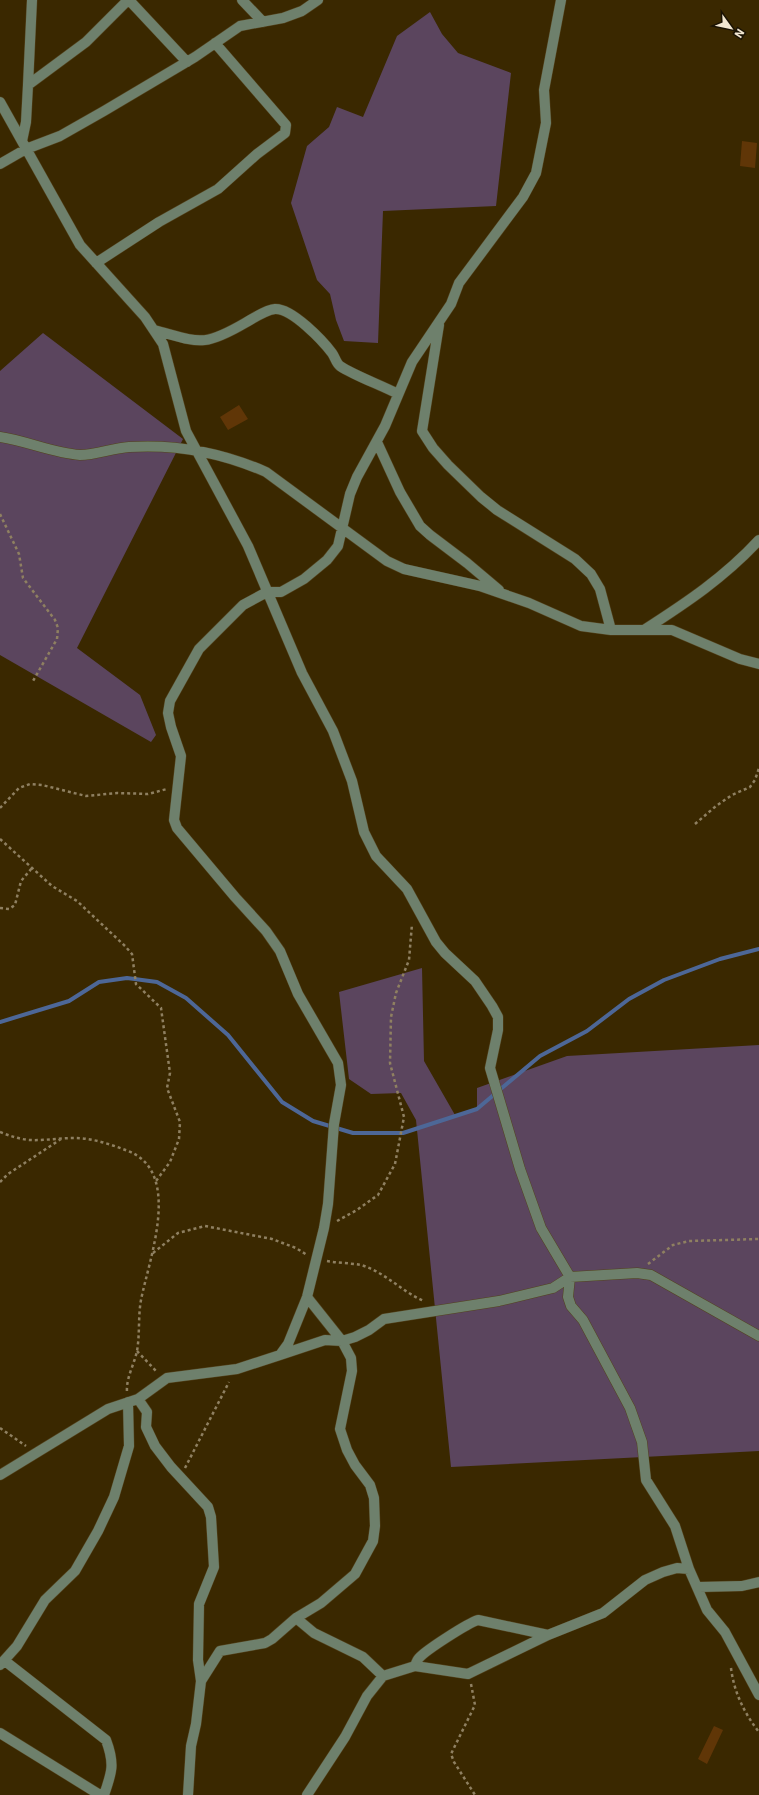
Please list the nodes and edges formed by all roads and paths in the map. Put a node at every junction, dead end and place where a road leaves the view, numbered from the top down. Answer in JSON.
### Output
{"nodes":[{"id":1,"x":32,"y":0,"type":"edge"},
{"id":2,"x":129,"y":0,"type":"edge"},
{"id":3,"x":242,"y":0,"type":"edge"},
{"id":4,"x":318,"y":0,"type":"edge"},
{"id":5,"x":561,"y":0,"type":"edge"},
{"id":6,"x":263,"y":22,"type":"junction"},
{"id":7,"x":215,"y":43,"type":"junction"},
{"id":8,"x":187,"y":62,"type":"junction"},
{"id":9,"x":28,"y":85,"type":"junction"},
{"id":10,"x":0,"y":102,"type":"edge"},
{"id":11,"x":24,"y":145,"type":"junction"},
{"id":12,"x":0,"y":164,"type":"edge"},
{"id":13,"x":96,"y":263,"type":"junction"},
{"id":14,"x":439,"y":321,"type":"junction"},
{"id":15,"x":154,"y":330,"type":"junction"},
{"id":16,"x":398,"y":394,"type":"junction"},
{"id":17,"x":0,"y":436,"type":"edge"},
{"id":18,"x":377,"y":442,"type":"junction"},
{"id":19,"x":197,"y":451,"type":"junction"},
{"id":20,"x":0,"y":514,"type":"edge"},
{"id":21,"x":342,"y":529,"type":"junction"},
{"id":22,"x":759,"y":540,"type":"edge"},
{"id":23,"x":267,"y":592,"type":"junction"},
{"id":24,"x":501,"y":593,"type":"junction"},
{"id":25,"x":611,"y":630,"type":"junction"},
{"id":26,"x":644,"y":630,"type":"junction"},
{"id":27,"x":759,"y":664,"type":"edge"},
{"id":28,"x":32,"y":681,"type":"dead end"},
{"id":29,"x":759,"y":768,"type":"edge"},
{"id":30,"x":178,"y":784,"type":"junction"},
{"id":31,"x":0,"y":808,"type":"edge"},
{"id":32,"x":695,"y":824,"type":"dead end"},
{"id":33,"x":0,"y":839,"type":"edge"},
{"id":34,"x":32,"y":868,"type":"junction"},
{"id":35,"x":0,"y":908,"type":"edge"},
{"id":36,"x":412,"y":921,"type":"dead end"},
{"id":37,"x":0,"y":1132,"type":"edge"},
{"id":38,"x":62,"y":1138,"type":"junction"},
{"id":39,"x":156,"y":1181,"type":"junction"},
{"id":40,"x":0,"y":1182,"type":"edge"},
{"id":41,"x":324,"y":1228,"type":"junction"},
{"id":42,"x":759,"y":1239,"type":"edge"},
{"id":43,"x":152,"y":1253,"type":"junction"},
{"id":44,"x":315,"y":1260,"type":"junction"},
{"id":45,"x":637,"y":1273,"type":"junction"},
{"id":46,"x":570,"y":1277,"type":"junction"},
{"id":47,"x":307,"y":1297,"type":"junction"},
{"id":48,"x":428,"y":1302,"type":"dead end"},
{"id":49,"x":759,"y":1336,"type":"edge"},
{"id":50,"x":342,"y":1341,"type":"junction"},
{"id":51,"x":137,"y":1351,"type":"junction"},
{"id":52,"x":280,"y":1355,"type":"junction"},
{"id":53,"x":237,"y":1369,"type":"junction"},
{"id":54,"x":167,"y":1378,"type":"junction"},
{"id":55,"x":133,"y":1401,"type":"junction"},
{"id":56,"x":0,"y":1428,"type":"edge"},
{"id":57,"x":37,"y":1451,"type":"junction"},
{"id":58,"x":0,"y":1475,"type":"edge"},
{"id":59,"x":180,"y":1477,"type":"junction"},
{"id":60,"x":690,"y":1570,"type":"junction"},
{"id":61,"x":759,"y":1582,"type":"edge"},
{"id":62,"x":699,"y":1587,"type":"junction"},
{"id":63,"x":296,"y":1618,"type":"junction"},
{"id":64,"x":548,"y":1634,"type":"junction"},
{"id":65,"x":2,"y":1663,"type":"edge"},
{"id":66,"x":414,"y":1666,"type":"junction"},
{"id":67,"x":468,"y":1674,"type":"junction"},
{"id":68,"x":383,"y":1676,"type":"junction"},
{"id":69,"x":201,"y":1681,"type":"junction"},
{"id":70,"x":759,"y":1695,"type":"edge"},
{"id":71,"x":0,"y":1733,"type":"edge"},
{"id":72,"x":100,"y":1795,"type":"edge"},
{"id":73,"x":104,"y":1795,"type":"edge"},
{"id":74,"x":188,"y":1795,"type":"edge"},
{"id":75,"x":307,"y":1795,"type":"edge"},
{"id":76,"x":475,"y":1795,"type":"edge"}],
"edges":[{"from":1,"to":9,"type":"street"},
{"from":2,"to":8,"type":"street"},
{"from":2,"to":9,"type":"street"},
{"from":3,"to":6,"type":"street"},
{"from":4,"to":6,"type":"street"},
{"from":5,"to":14,"type":"street"},
{"from":6,"to":7,"type":"street"},
{"from":7,"to":8,"type":"street"},
{"from":7,"to":13,"type":"street"},
{"from":8,"to":11,"type":"street"},
{"from":9,"to":11,"type":"street"},
{"from":10,"to":11,"type":"street"},
{"from":11,"to":12,"type":"street"},
{"from":11,"to":13,"type":"street"},
{"from":13,"to":15,"type":"street"},
{"from":14,"to":16,"type":"street"},
{"from":14,"to":25,"type":"street"},
{"from":15,"to":16,"type":"street"},
{"from":15,"to":19,"type":"street"},
{"from":16,"to":18,"type":"street"},
{"from":17,"to":19,"type":"street"},
{"from":18,"to":21,"type":"street"},
{"from":18,"to":24,"type":"street"},
{"from":19,"to":21,"type":"street"},
{"from":19,"to":23,"type":"street"},
{"from":20,"to":28,"type":"path"},
{"from":21,"to":23,"type":"street"},
{"from":21,"to":24,"type":"street"},
{"from":22,"to":26,"type":"street"},
{"from":23,"to":30,"type":"street"},
{"from":23,"to":46,"type":"street"},
{"from":24,"to":25,"type":"street"},
{"from":25,"to":26,"type":"street"},
{"from":26,"to":27,"type":"street"},
{"from":29,"to":32,"type":"path"},
{"from":30,"to":31,"type":"path"},
{"from":30,"to":41,"type":"street"},
{"from":33,"to":34,"type":"path"},
{"from":34,"to":35,"type":"path"},
{"from":34,"to":39,"type":"path"},
{"from":36,"to":41,"type":"path"},
{"from":37,"to":38,"type":"path"},
{"from":38,"to":39,"type":"path"},
{"from":38,"to":40,"type":"path"},
{"from":39,"to":43,"type":"path"},
{"from":41,"to":44,"type":"street"},
{"from":42,"to":45,"type":"path"},
{"from":43,"to":44,"type":"path"},
{"from":43,"to":51,"type":"path"},
{"from":44,"to":47,"type":"street"},
{"from":44,"to":48,"type":"path"},
{"from":45,"to":46,"type":"street"},
{"from":45,"to":49,"type":"street"},
{"from":46,"to":50,"type":"street"},
{"from":46,"to":60,"type":"street"},
{"from":47,"to":50,"type":"street"},
{"from":47,"to":52,"type":"street"},
{"from":50,"to":52,"type":"street"},
{"from":50,"to":63,"type":"street"},
{"from":51,"to":54,"type":"path"},
{"from":51,"to":55,"type":"path"},
{"from":52,"to":53,"type":"street"},
{"from":53,"to":54,"type":"street"},
{"from":53,"to":59,"type":"path"},
{"from":54,"to":55,"type":"street"},
{"from":55,"to":57,"type":"street"},
{"from":55,"to":59,"type":"street"},
{"from":55,"to":65,"type":"street"},
{"from":56,"to":57,"type":"path"},
{"from":57,"to":58,"type":"street"},
{"from":59,"to":69,"type":"street"},
{"from":60,"to":62,"type":"street"},
{"from":60,"to":64,"type":"street"},
{"from":61,"to":62,"type":"street"},
{"from":62,"to":70,"type":"street"},
{"from":63,"to":68,"type":"street"},
{"from":63,"to":69,"type":"street"},
{"from":64,"to":66,"type":"street"},
{"from":64,"to":67,"type":"street"},
{"from":65,"to":73,"type":"street"},
{"from":66,"to":67,"type":"street"},
{"from":66,"to":68,"type":"street"},
{"from":67,"to":76,"type":"path"},
{"from":68,"to":75,"type":"street"},
{"from":69,"to":74,"type":"street"},
{"from":71,"to":72,"type":"street"}]}
